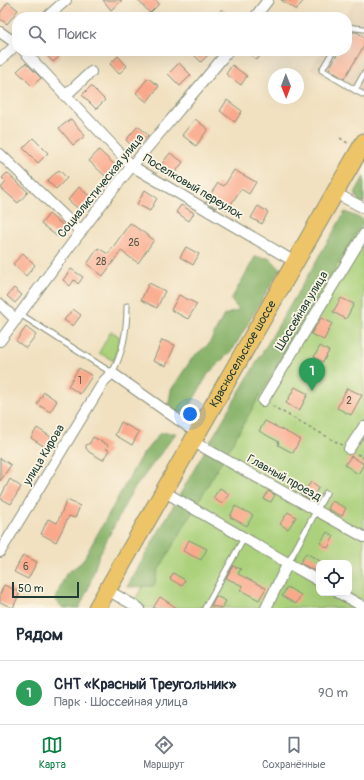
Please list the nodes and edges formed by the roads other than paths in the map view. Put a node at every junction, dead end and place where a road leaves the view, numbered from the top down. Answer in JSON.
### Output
{"nodes":[{"id":1,"x":66,"y":0,"type":"edge"},
{"id":2,"x":268,"y":0,"type":"edge"},
{"id":3,"x":53,"y":12,"type":"edge"},
{"id":4,"x":258,"y":12,"type":"edge"},
{"id":5,"x":352,"y":27,"type":"edge"},
{"id":6,"x":364,"y":29,"type":"edge"},
{"id":7,"x":0,"y":32,"type":"edge"},
{"id":8,"x":12,"y":40,"type":"edge"},
{"id":9,"x":12,"y":49,"type":"edge"},
{"id":10,"x":29,"y":56,"type":"edge"},
{"id":11,"x":224,"y":56,"type":"edge"},
{"id":12,"x":330,"y":56,"type":"edge"},
{"id":13,"x":0,"y":60,"type":"edge"},
{"id":14,"x":90,"y":72,"type":"dead end"},
{"id":15,"x":364,"y":74,"type":"edge"},
{"id":16,"x":354,"y":90,"type":"junction"},
{"id":17,"x":364,"y":95,"type":"edge"},
{"id":18,"x":65,"y":96,"type":"junction"},
{"id":19,"x":364,"y":142,"type":"edge"},
{"id":20,"x":1,"y":158,"type":"edge"},
{"id":21,"x":132,"y":166,"type":"junction"},
{"id":22,"x":335,"y":193,"type":"junction"},
{"id":23,"x":364,"y":208,"type":"edge"},
{"id":24,"x":81,"y":232,"type":"junction"},
{"id":25,"x":364,"y":234,"type":"edge"},
{"id":26,"x":295,"y":262,"type":"junction"},
{"id":27,"x":0,"y":304,"type":"edge"},
{"id":28,"x":127,"y":306,"type":"dead end"},
{"id":29,"x":18,"y":317,"type":"junction"},
{"id":30,"x":0,"y":341,"type":"edge"},
{"id":31,"x":112,"y":373,"type":"junction"},
{"id":32,"x":263,"y":401,"type":"road end"},
{"id":33,"x":364,"y":426,"type":"edge"},
{"id":34,"x":194,"y":437,"type":"junction"},
{"id":35,"x":349,"y":449,"type":"road end"},
{"id":36,"x":164,"y":491,"type":"junction"},
{"id":37,"x":326,"y":493,"type":"dead end"},
{"id":38,"x":316,"y":510,"type":"junction"},
{"id":39,"x":364,"y":537,"type":"edge"},
{"id":40,"x":244,"y":538,"type":"junction"},
{"id":41,"x":0,"y":552,"type":"edge"},
{"id":42,"x":288,"y":563,"type":"junction"},
{"id":43,"x":316,"y":579,"type":"edge"},
{"id":44,"x":107,"y":590,"type":"junction"},
{"id":45,"x":344,"y":596,"type":"edge"},
{"id":46,"x":364,"y":607,"type":"edge"},
{"id":47,"x":97,"y":608,"type":"edge"},
{"id":48,"x":139,"y":608,"type":"edge"},
{"id":49,"x":205,"y":608,"type":"edge"},
{"id":50,"x":266,"y":608,"type":"edge"}],
"edges":[{"from":1,"to":3,"type":"street"},
{"from":2,"to":4,"type":"street"},
{"from":5,"to":6,"type":"lane"},
{"from":7,"to":8,"type":"street"},
{"from":9,"to":13,"type":"street"},
{"from":10,"to":18,"type":"street","name":"Поселковый переулок"},
{"from":11,"to":21,"type":"street","name":"Социалистическая улица"},
{"from":12,"to":16,"type":"lane"},
{"from":14,"to":18,"type":"street"},
{"from":15,"to":16,"type":"lane"},
{"from":16,"to":17,"type":"lane"},
{"from":18,"to":21,"type":"street","name":"Поселковый переулок"},
{"from":19,"to":22,"type":"highway","name":"Красносельское шоссе"},
{"from":20,"to":24,"type":"street"},
{"from":21,"to":24,"type":"street","name":"Социалистическая улица"},
{"from":21,"to":26,"type":"street","name":"Поселковый переулок"},
{"from":22,"to":23,"type":"street"},
{"from":22,"to":26,"type":"highway","name":"Красносельское шоссе"},
{"from":24,"to":29,"type":"street","name":"Социалистическая улица"},
{"from":25,"to":32,"type":"street","name":"Шоссейная улица"},
{"from":26,"to":34,"type":"highway","name":"Красносельское шоссе"},
{"from":27,"to":29,"type":"street"},
{"from":28,"to":31,"type":"lane"},
{"from":29,"to":30,"type":"street","name":"Социалистическая улица"},
{"from":29,"to":31,"type":"lane"},
{"from":31,"to":34,"type":"street","name":"Главный проезд"},
{"from":31,"to":41,"type":"street","name":"улица Кирова"},
{"from":33,"to":35,"type":"street"},
{"from":34,"to":36,"type":"highway","name":"Красносельское шоссе"},
{"from":34,"to":38,"type":"street","name":"Главный проезд"},
{"from":36,"to":40,"type":"street"},
{"from":36,"to":44,"type":"highway","name":"Красносельское шоссе"},
{"from":37,"to":38,"type":"lane"},
{"from":38,"to":39,"type":"street","name":"Главный проезд"},
{"from":38,"to":42,"type":"lane"},
{"from":40,"to":42,"type":"street"},
{"from":40,"to":49,"type":"lane"},
{"from":42,"to":43,"type":"street"},
{"from":42,"to":50,"type":"street"},
{"from":44,"to":47,"type":"highway","name":"Красносельское шоссе"},
{"from":44,"to":48,"type":"street"},
{"from":45,"to":46,"type":"street"}]}
